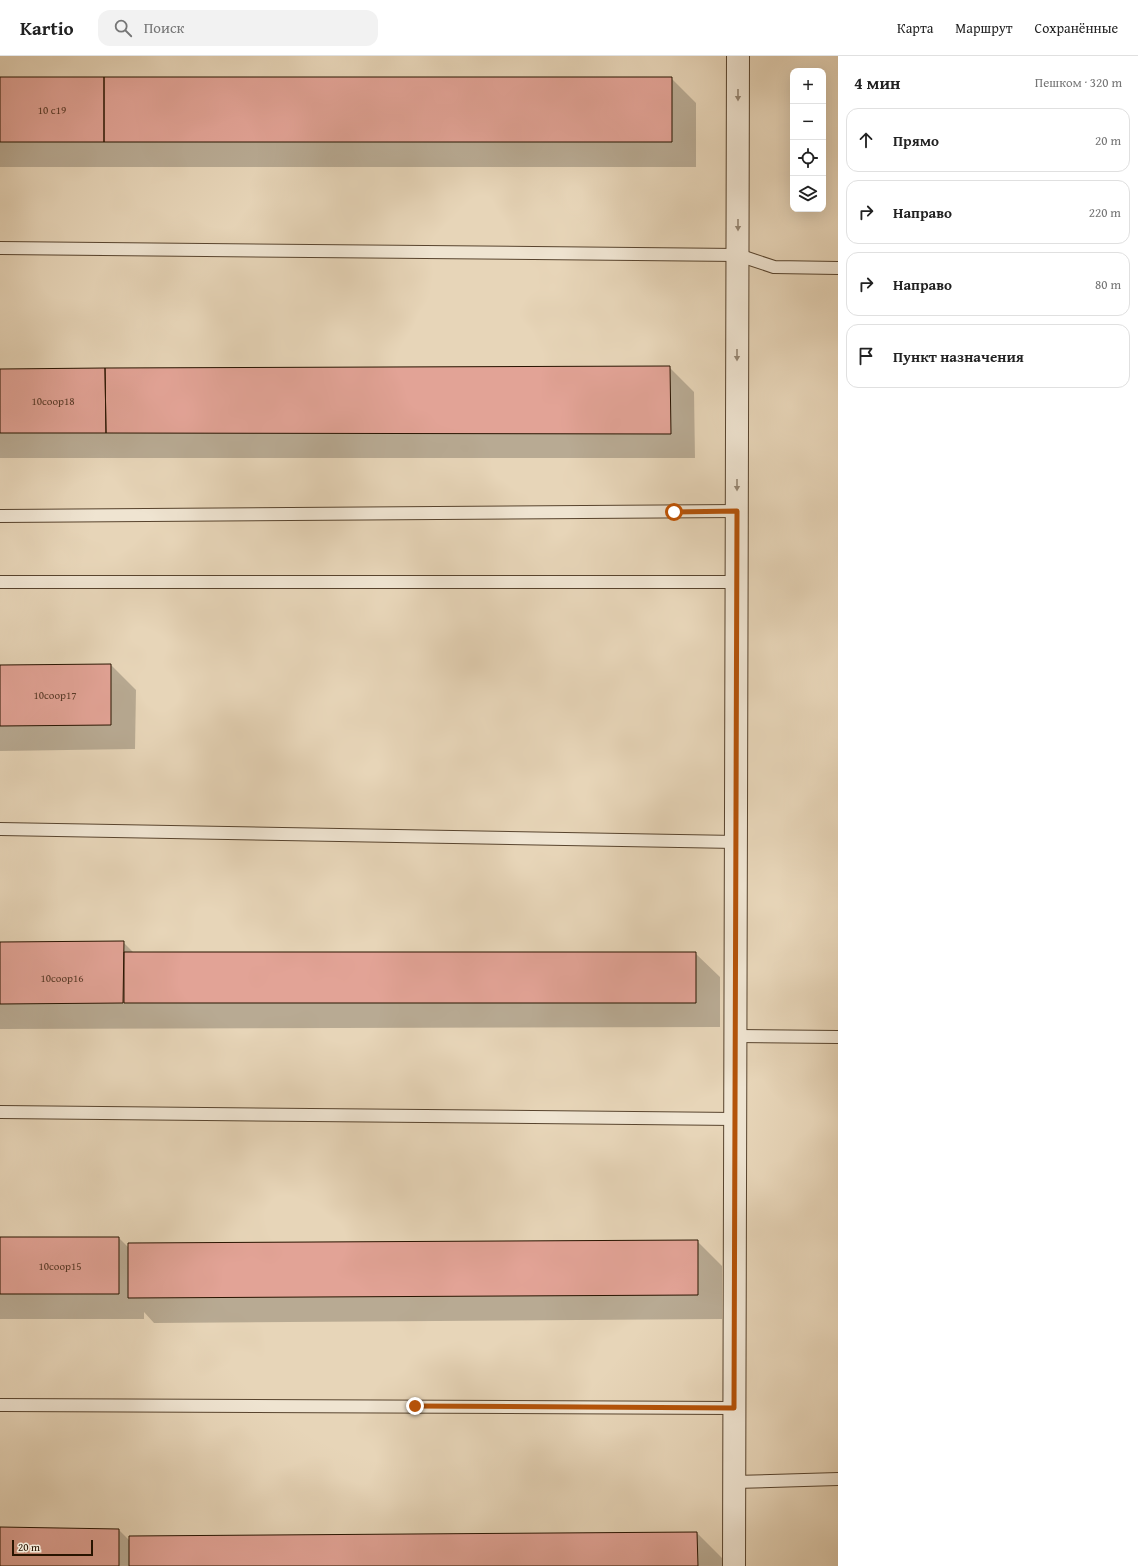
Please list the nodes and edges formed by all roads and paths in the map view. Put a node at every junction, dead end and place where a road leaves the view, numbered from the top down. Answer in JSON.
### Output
{"nodes":[{"id":1,"x":738,"y":56,"type":"edge"},
{"id":2,"x":0,"y":248,"type":"edge"},
{"id":3,"x":738,"y":255,"type":"junction"},
{"id":4,"x":838,"y":268,"type":"edge"},
{"id":5,"x":737,"y":511,"type":"junction"},
{"id":6,"x":0,"y":516,"type":"edge"},
{"id":7,"x":0,"y":582,"type":"edge"},
{"id":8,"x":737,"y":582,"type":"junction"},
{"id":9,"x":0,"y":829,"type":"edge"},
{"id":10,"x":736,"y":842,"type":"junction"},
{"id":11,"x":736,"y":1036,"type":"junction"},
{"id":12,"x":838,"y":1037,"type":"edge"},
{"id":13,"x":0,"y":1112,"type":"edge"},
{"id":14,"x":735,"y":1119,"type":"junction"},
{"id":15,"x":0,"y":1405,"type":"edge"},
{"id":16,"x":734,"y":1408,"type":"junction"},
{"id":17,"x":838,"y":1479,"type":"edge"},
{"id":18,"x":734,"y":1482,"type":"junction"},
{"id":19,"x":734,"y":1566,"type":"edge"}],
"edges":[{"from":1,"to":3,"type":"street","one_way":true},
{"from":2,"to":3,"type":"lane"},
{"from":3,"to":4,"type":"lane"},
{"from":3,"to":5,"type":"street","one_way":true},
{"from":5,"to":6,"type":"lane"},
{"from":5,"to":8,"type":"street"},
{"from":7,"to":8,"type":"lane"},
{"from":8,"to":10,"type":"street"},
{"from":9,"to":10,"type":"lane"},
{"from":10,"to":11,"type":"street"},
{"from":11,"to":12,"type":"lane"},
{"from":11,"to":14,"type":"street"},
{"from":13,"to":14,"type":"lane"},
{"from":14,"to":16,"type":"street"},
{"from":15,"to":16,"type":"lane"},
{"from":16,"to":18,"type":"street"},
{"from":17,"to":18,"type":"lane"},
{"from":18,"to":19,"type":"street"}]}
